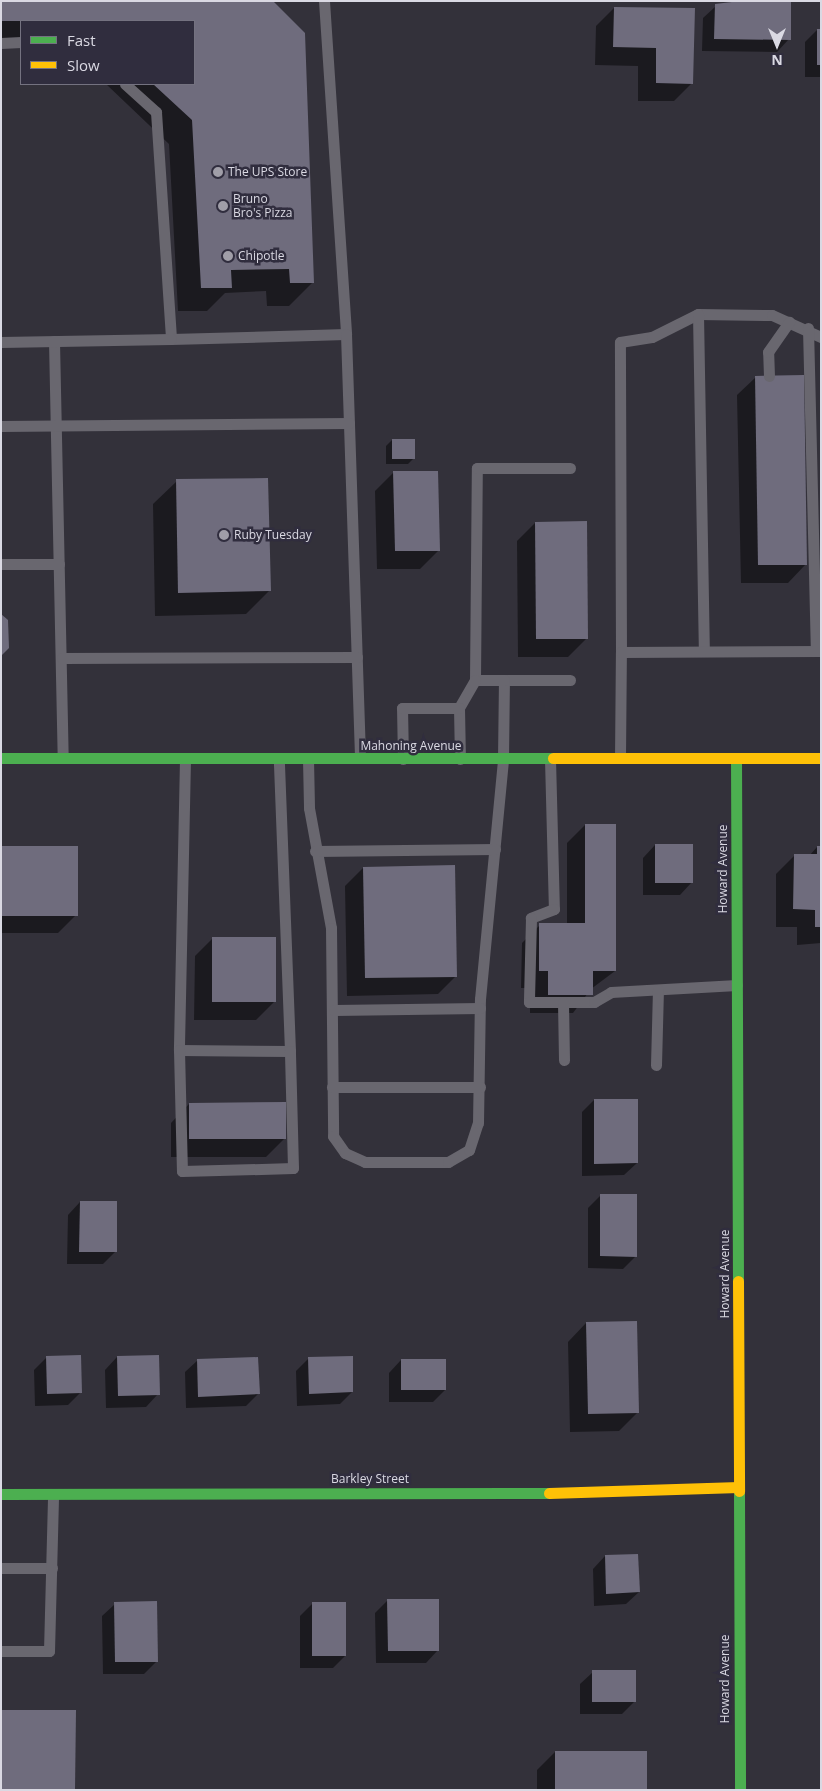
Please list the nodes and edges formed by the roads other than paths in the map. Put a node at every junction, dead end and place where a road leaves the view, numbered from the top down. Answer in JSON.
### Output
{"nodes":[{"id":1,"x":324,"y":1,"type":"edge"},
{"id":2,"x":20,"y":42,"type":"edge"},
{"id":3,"x":1,"y":43,"type":"edge"},
{"id":4,"x":126,"y":85,"type":"edge"},
{"id":5,"x":698,"y":314,"type":"junction"},
{"id":6,"x":789,"y":322,"type":"junction"},
{"id":7,"x":808,"y":328,"type":"junction"},
{"id":8,"x":346,"y":334,"type":"junction"},
{"id":9,"x":821,"y":337,"type":"edge"},
{"id":10,"x":171,"y":339,"type":"junction"},
{"id":11,"x":54,"y":341,"type":"junction"},
{"id":12,"x":1,"y":342,"type":"edge"},
{"id":13,"x":769,"y":376,"type":"dead end"},
{"id":14,"x":349,"y":424,"type":"junction"},
{"id":15,"x":56,"y":425,"type":"junction"},
{"id":16,"x":1,"y":426,"type":"edge"},
{"id":17,"x":570,"y":468,"type":"dead end"},
{"id":18,"x":1,"y":564,"type":"edge"},
{"id":19,"x":59,"y":564,"type":"junction"},
{"id":20,"x":818,"y":651,"type":"edge"},
{"id":21,"x":621,"y":652,"type":"junction"},
{"id":22,"x":704,"y":652,"type":"junction"},
{"id":23,"x":357,"y":656,"type":"junction"},
{"id":24,"x":62,"y":658,"type":"junction"},
{"id":25,"x":475,"y":680,"type":"junction"},
{"id":26,"x":504,"y":680,"type":"junction"},
{"id":27,"x":570,"y":680,"type":"dead end"},
{"id":28,"x":459,"y":708,"type":"junction"},
{"id":29,"x":1,"y":758,"type":"edge"},
{"id":30,"x":63,"y":758,"type":"junction"},
{"id":31,"x":736,"y":758,"type":"junction"},
{"id":32,"x":821,"y":758,"type":"edge"},
{"id":33,"x":185,"y":759,"type":"junction"},
{"id":34,"x":308,"y":759,"type":"junction"},
{"id":35,"x":503,"y":759,"type":"junction"},
{"id":36,"x":550,"y":759,"type":"junction"},
{"id":37,"x":620,"y":759,"type":"junction"},
{"id":38,"x":279,"y":760,"type":"junction"},
{"id":39,"x":360,"y":760,"type":"junction"},
{"id":40,"x":403,"y":760,"type":"junction"},
{"id":41,"x":460,"y":760,"type":"junction"},
{"id":42,"x":495,"y":849,"type":"junction"},
{"id":43,"x":315,"y":851,"type":"junction"},
{"id":44,"x":737,"y":985,"type":"junction"},
{"id":45,"x":658,"y":990,"type":"junction"},
{"id":46,"x":563,"y":1002,"type":"junction"},
{"id":47,"x":480,"y":1008,"type":"junction"},
{"id":48,"x":334,"y":1010,"type":"junction"},
{"id":49,"x":179,"y":1050,"type":"junction"},
{"id":50,"x":290,"y":1051,"type":"junction"},
{"id":51,"x":564,"y":1060,"type":"dead end"},
{"id":52,"x":656,"y":1065,"type":"dead end"},
{"id":53,"x":332,"y":1087,"type":"junction"},
{"id":54,"x":480,"y":1087,"type":"junction"},
{"id":55,"x":739,"y":1487,"type":"junction"},
{"id":56,"x":1,"y":1494,"type":"edge"},
{"id":57,"x":52,"y":1494,"type":"junction"},
{"id":58,"x":1,"y":1568,"type":"edge"},
{"id":59,"x":52,"y":1568,"type":"junction"},
{"id":60,"x":1,"y":1651,"type":"edge"},
{"id":61,"x":740,"y":1790,"type":"edge"}],
"edges":[{"from":1,"to":8,"type":"lane"},
{"from":2,"to":3,"type":"lane"},
{"from":4,"to":10,"type":"lane"},
{"from":5,"to":6,"type":"lane"},
{"from":5,"to":21,"type":"lane"},
{"from":5,"to":22,"type":"lane"},
{"from":6,"to":7,"type":"lane"},
{"from":6,"to":13,"type":"lane"},
{"from":7,"to":9,"type":"lane"},
{"from":7,"to":20,"type":"lane"},
{"from":8,"to":10,"type":"lane"},
{"from":8,"to":14,"type":"lane"},
{"from":10,"to":11,"type":"lane"},
{"from":11,"to":12,"type":"lane"},
{"from":11,"to":15,"type":"lane"},
{"from":14,"to":15,"type":"lane"},
{"from":14,"to":23,"type":"lane"},
{"from":15,"to":16,"type":"lane"},
{"from":15,"to":19,"type":"lane"},
{"from":17,"to":25,"type":"lane"},
{"from":18,"to":19,"type":"lane"},
{"from":19,"to":24,"type":"lane"},
{"from":20,"to":22,"type":"lane"},
{"from":21,"to":22,"type":"lane"},
{"from":21,"to":37,"type":"lane"},
{"from":23,"to":24,"type":"lane"},
{"from":23,"to":39,"type":"lane"},
{"from":24,"to":30,"type":"lane"},
{"from":25,"to":26,"type":"lane"},
{"from":25,"to":28,"type":"lane"},
{"from":26,"to":27,"type":"lane"},
{"from":26,"to":35,"type":"lane"},
{"from":28,"to":40,"type":"lane"},
{"from":28,"to":41,"type":"lane"},
{"from":29,"to":30,"type":"street","name":"Mahoning Avenue"},
{"from":30,"to":33,"type":"street","name":"Mahoning Avenue"},
{"from":31,"to":32,"type":"street","name":"Mahoning Avenue"},
{"from":31,"to":37,"type":"street","name":"Mahoning Avenue"},
{"from":31,"to":44,"type":"street","name":"Howard Avenue"},
{"from":33,"to":38,"type":"street","name":"Mahoning Avenue"},
{"from":33,"to":49,"type":"lane"},
{"from":34,"to":38,"type":"street","name":"Mahoning Avenue"},
{"from":34,"to":39,"type":"street","name":"Mahoning Avenue"},
{"from":34,"to":43,"type":"lane"},
{"from":35,"to":36,"type":"street","name":"Mahoning Avenue"},
{"from":35,"to":41,"type":"street","name":"Mahoning Avenue"},
{"from":35,"to":42,"type":"lane"},
{"from":36,"to":37,"type":"street","name":"Mahoning Avenue"},
{"from":36,"to":46,"type":"lane"},
{"from":38,"to":50,"type":"lane"},
{"from":39,"to":40,"type":"street","name":"Mahoning Avenue"},
{"from":40,"to":41,"type":"street","name":"Mahoning Avenue"},
{"from":42,"to":43,"type":"lane"},
{"from":42,"to":47,"type":"lane"},
{"from":43,"to":48,"type":"lane"},
{"from":44,"to":45,"type":"lane"},
{"from":44,"to":55,"type":"street","name":"Howard Avenue"},
{"from":45,"to":46,"type":"lane"},
{"from":45,"to":52,"type":"lane"},
{"from":46,"to":51,"type":"lane"},
{"from":47,"to":48,"type":"lane"},
{"from":47,"to":54,"type":"lane"},
{"from":48,"to":53,"type":"lane"},
{"from":49,"to":50,"type":"lane"},
{"from":49,"to":50,"type":"lane"},
{"from":53,"to":54,"type":"lane"},
{"from":53,"to":54,"type":"lane"},
{"from":55,"to":57,"type":"street","name":"Barkley Street"},
{"from":55,"to":61,"type":"street","name":"Howard Avenue"},
{"from":56,"to":57,"type":"street","name":"Barkley Street"},
{"from":57,"to":59,"type":"lane"},
{"from":58,"to":59,"type":"lane"},
{"from":59,"to":60,"type":"lane"}]}
